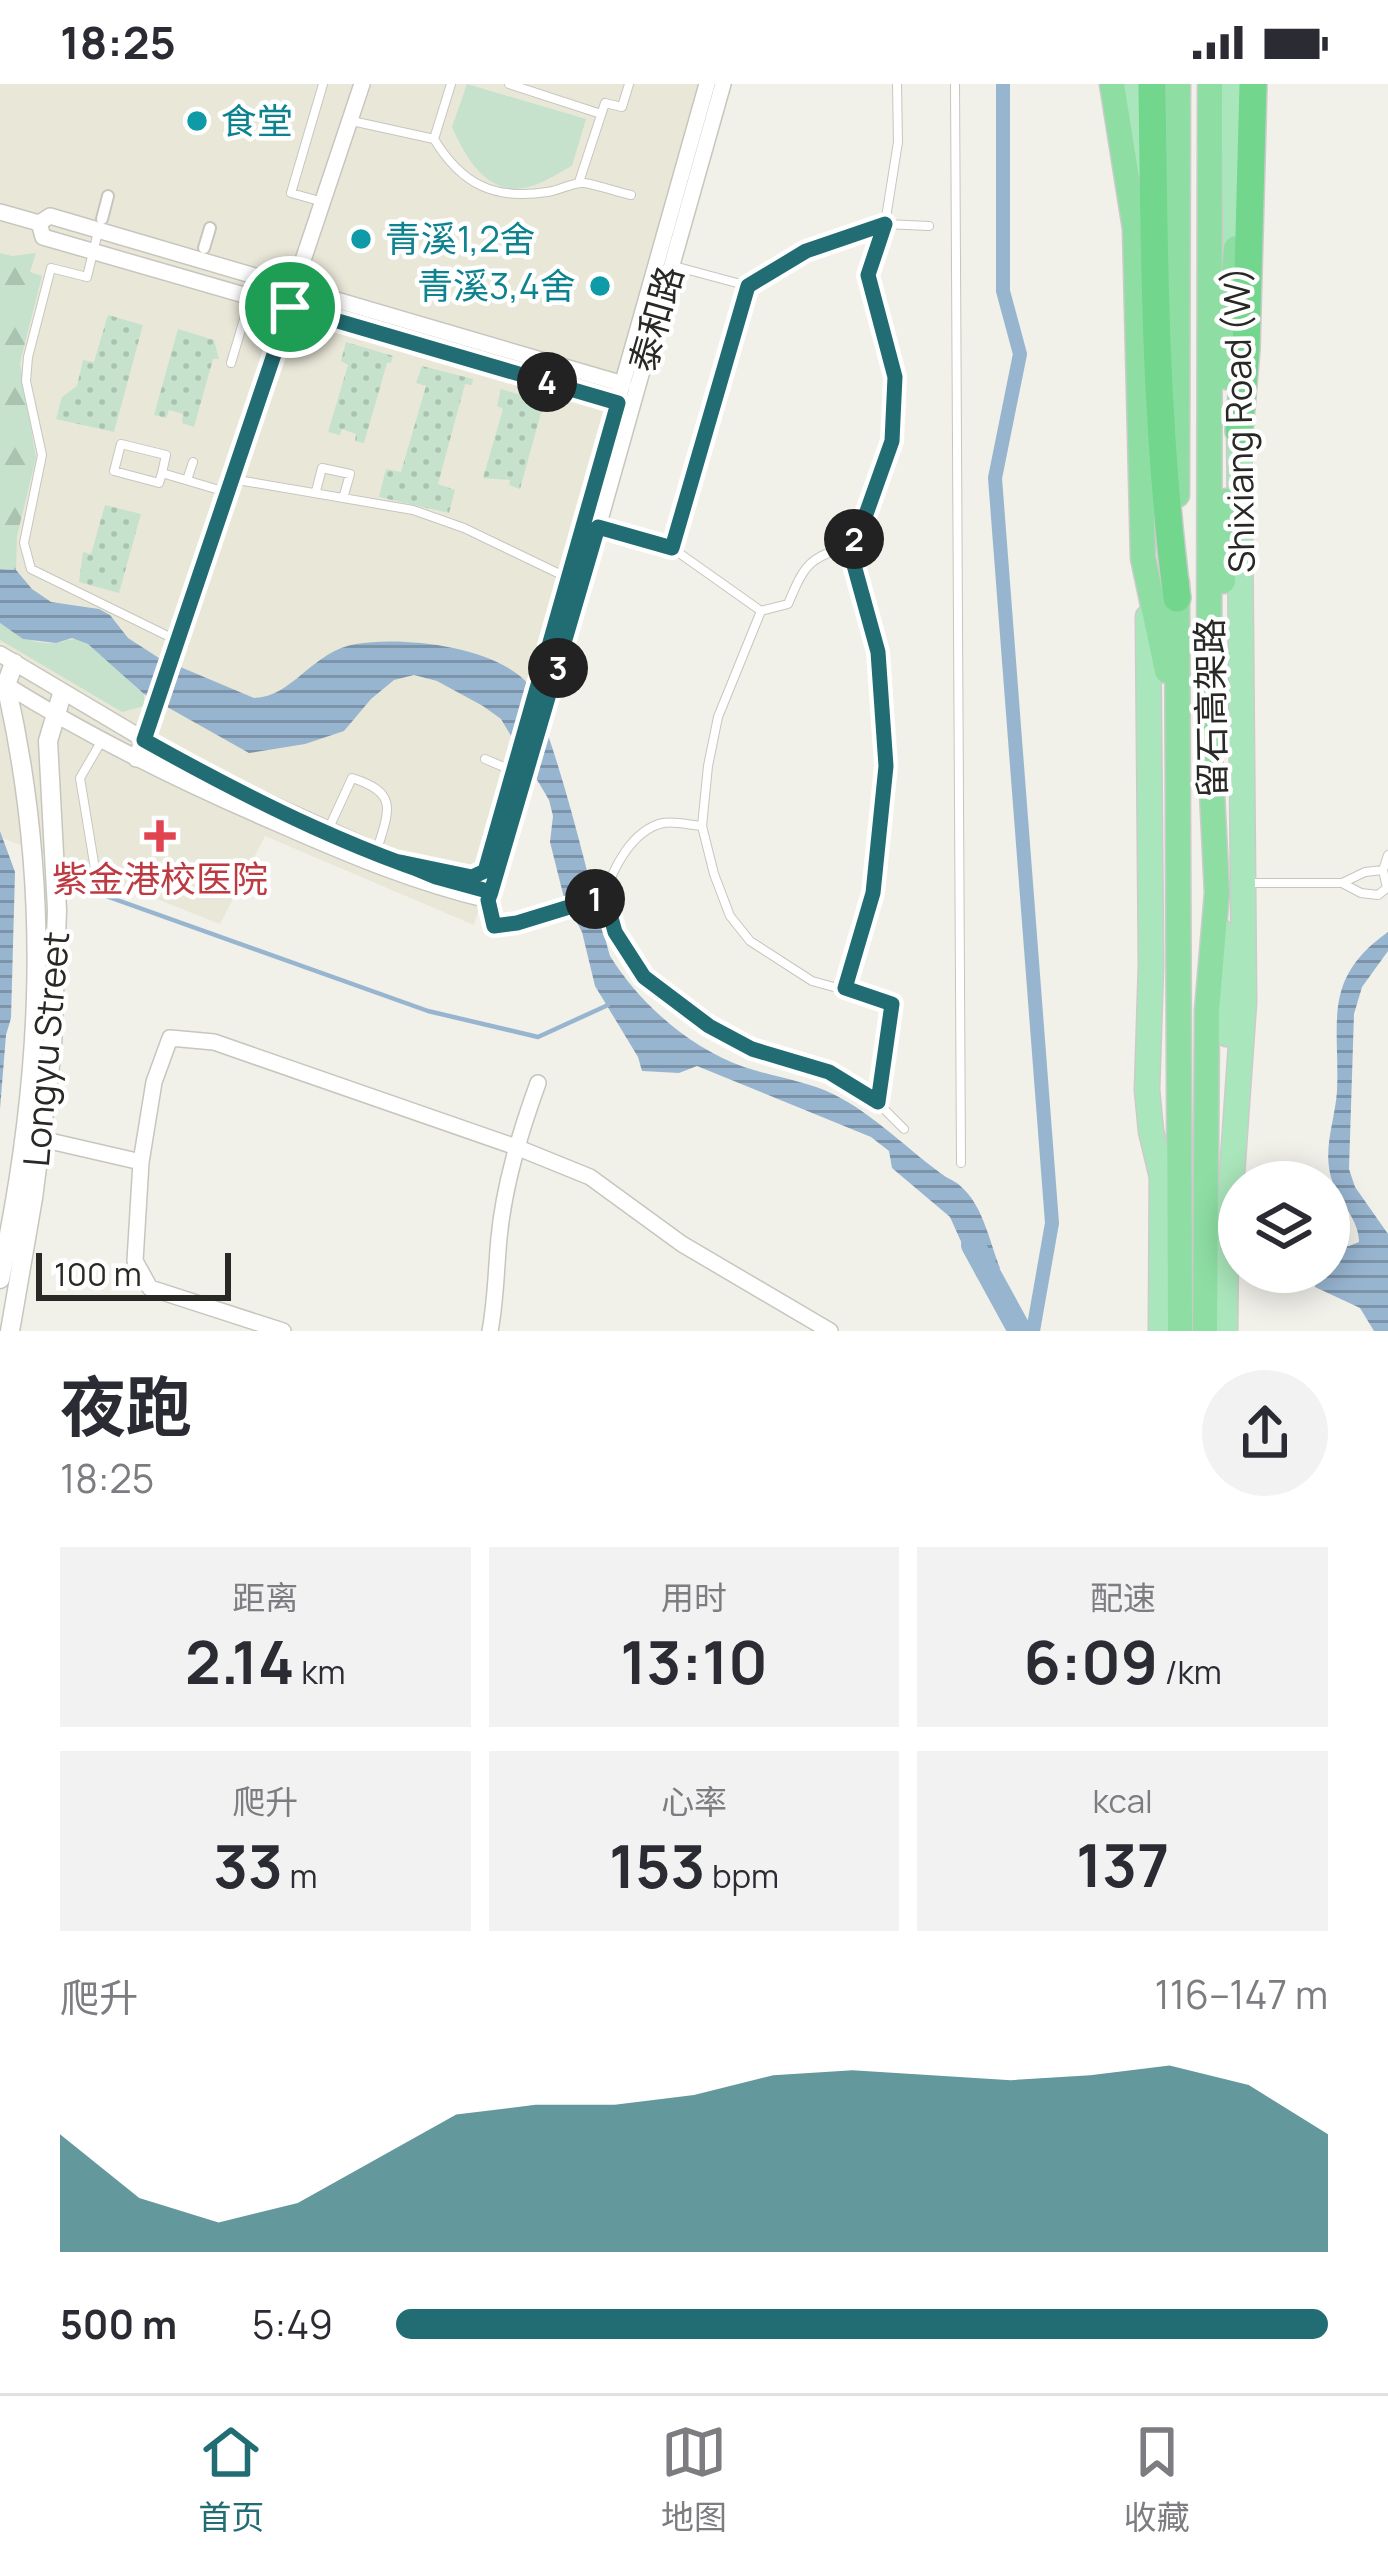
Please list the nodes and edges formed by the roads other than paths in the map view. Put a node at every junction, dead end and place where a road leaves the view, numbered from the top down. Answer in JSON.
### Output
{"nodes":[{"id":1,"x":322,"y":84,"type":"edge"},
{"id":2,"x":362,"y":84,"type":"edge"},
{"id":3,"x":451,"y":84,"type":"edge"},
{"id":4,"x":509,"y":84,"type":"edge"},
{"id":5,"x":629,"y":84,"type":"edge"},
{"id":6,"x":707,"y":84,"type":"edge"},
{"id":7,"x":723,"y":84,"type":"edge"},
{"id":8,"x":897,"y":84,"type":"edge"},
{"id":9,"x":955,"y":84,"type":"edge"},
{"id":10,"x":1112,"y":84,"type":"edge"},
{"id":11,"x":1131,"y":84,"type":"edge"},
{"id":12,"x":1152,"y":84,"type":"edge"},
{"id":13,"x":1178,"y":84,"type":"edge"},
{"id":14,"x":1210,"y":84,"type":"edge"},
{"id":15,"x":1233,"y":84,"type":"edge"},
{"id":16,"x":1253,"y":84,"type":"edge"},
{"id":17,"x":601,"y":115,"type":"junction"},
{"id":18,"x":352,"y":121,"type":"junction"},
{"id":19,"x":434,"y":139,"type":"junction"},
{"id":20,"x":579,"y":182,"type":"junction"},
{"id":21,"x":108,"y":196,"type":"dead end"},
{"id":22,"x":631,"y":196,"type":"dead end"},
{"id":23,"x":324,"y":203,"type":"junction"},
{"id":24,"x":0,"y":212,"type":"edge"},
{"id":25,"x":39,"y":223,"type":"junction"},
{"id":26,"x":885,"y":224,"type":"junction"},
{"id":27,"x":100,"y":225,"type":"junction"},
{"id":28,"x":929,"y":226,"type":"dead end"},
{"id":29,"x":210,"y":227,"type":"dead end"},
{"id":30,"x":1144,"y":235,"type":"junction"},
{"id":31,"x":204,"y":248,"type":"dead end"},
{"id":32,"x":1236,"y":248,"type":"junction"},
{"id":33,"x":94,"y":251,"type":"junction"},
{"id":34,"x":671,"y":265,"type":"junction"},
{"id":35,"x":748,"y":286,"type":"junction"},
{"id":36,"x":296,"y":289,"type":"junction"},
{"id":37,"x":251,"y":296,"type":"junction"},
{"id":38,"x":290,"y":307,"type":"junction"},
{"id":39,"x":231,"y":363,"type":"dead end"},
{"id":40,"x":623,"y":384,"type":"junction"},
{"id":41,"x":618,"y":403,"type":"junction"},
{"id":42,"x":1239,"y":431,"type":"junction"},
{"id":43,"x":193,"y":462,"type":"dead end"},
{"id":44,"x":162,"y":473,"type":"junction"},
{"id":45,"x":188,"y":480,"type":"junction"},
{"id":46,"x":230,"y":486,"type":"junction"},
{"id":47,"x":316,"y":491,"type":"junction"},
{"id":48,"x":344,"y":495,"type":"junction"},
{"id":49,"x":598,"y":527,"type":"junction"},
{"id":50,"x":849,"y":547,"type":"junction"},
{"id":51,"x":672,"y":548,"type":"junction"},
{"id":52,"x":1143,"y":557,"type":"junction"},
{"id":53,"x":568,"y":578,"type":"junction"},
{"id":54,"x":1177,"y":598,"type":"junction"},
{"id":55,"x":761,"y":611,"type":"junction"},
{"id":56,"x":178,"y":641,"type":"junction"},
{"id":57,"x":7,"y":658,"type":"edge"},
{"id":58,"x":3,"y":683,"type":"edge"},
{"id":59,"x":545,"y":690,"type":"junction"},
{"id":60,"x":62,"y":694,"type":"junction"},
{"id":61,"x":56,"y":715,"type":"junction"},
{"id":62,"x":1179,"y":727,"type":"junction"},
{"id":63,"x":1209,"y":732,"type":"junction"},
{"id":64,"x":144,"y":740,"type":"junction"},
{"id":65,"x":102,"y":741,"type":"junction"},
{"id":66,"x":136,"y":759,"type":"junction"},
{"id":67,"x":485,"y":759,"type":"dead end"},
{"id":68,"x":519,"y":772,"type":"junction"},
{"id":69,"x":702,"y":826,"type":"junction"},
{"id":70,"x":328,"y":831,"type":"junction"},
{"id":71,"x":377,"y":852,"type":"junction"},
{"id":72,"x":1388,"y":855,"type":"edge"},
{"id":73,"x":400,"y":862,"type":"junction"},
{"id":74,"x":95,"y":868,"type":"dead end"},
{"id":75,"x":1383,"y":870,"type":"junction"},
{"id":76,"x":1342,"y":883,"type":"junction"},
{"id":77,"x":1242,"y":884,"type":"junction"},
{"id":78,"x":1216,"y":893,"type":"junction"},
{"id":79,"x":490,"y":896,"type":"junction"},
{"id":80,"x":600,"y":897,"type":"junction"},
{"id":81,"x":48,"y":910,"type":"junction"},
{"id":82,"x":1177,"y":920,"type":"junction"},
{"id":83,"x":845,"y":988,"type":"junction"},
{"id":84,"x":538,"y":1083,"type":"dead end"},
{"id":85,"x":878,"y":1102,"type":"junction"},
{"id":86,"x":904,"y":1129,"type":"dead end"},
{"id":87,"x":41,"y":1138,"type":"junction"},
{"id":88,"x":516,"y":1147,"type":"junction"},
{"id":89,"x":1224,"y":1161,"type":"edge"},
{"id":90,"x":1233,"y":1161,"type":"edge"},
{"id":91,"x":141,"y":1162,"type":"junction"},
{"id":92,"x":961,"y":1163,"type":"dead end"},
{"id":93,"x":1162,"y":1178,"type":"junction"},
{"id":94,"x":0,"y":1279,"type":"edge"},
{"id":95,"x":1226,"y":1293,"type":"edge"},
{"id":96,"x":10,"y":1331,"type":"edge"},
{"id":97,"x":283,"y":1331,"type":"edge"},
{"id":98,"x":490,"y":1331,"type":"edge"},
{"id":99,"x":830,"y":1331,"type":"edge"},
{"id":100,"x":1161,"y":1331,"type":"edge"},
{"id":101,"x":1180,"y":1331,"type":"edge"},
{"id":102,"x":1205,"y":1331,"type":"edge"},
{"id":103,"x":1226,"y":1331,"type":"edge"}],
"edges":[{"from":1,"to":23,"type":"lane"},
{"from":2,"to":18,"type":"street"},
{"from":3,"to":19,"type":"lane"},
{"from":4,"to":17,"type":"lane"},
{"from":5,"to":17,"type":"lane"},
{"from":6,"to":40,"type":"street","name":"泰和路"},
{"from":7,"to":34,"type":"street","name":"泰和路"},
{"from":8,"to":26,"type":"lane"},
{"from":9,"to":92,"type":"lane"},
{"from":10,"to":30,"type":"highway"},
{"from":11,"to":30,"type":"main road"},
{"from":12,"to":30,"type":"highway"},
{"from":13,"to":54,"type":"highway","name":"留石高架路"},
{"from":14,"to":63,"type":"highway","name":"留石高架路"},
{"from":15,"to":32,"type":"main road","name":"Shixiang Road (W)"},
{"from":16,"to":42,"type":"highway"},
{"from":17,"to":20,"type":"lane"},
{"from":18,"to":19,"type":"lane"},
{"from":18,"to":23,"type":"street"},
{"from":19,"to":20,"type":"lane"},
{"from":20,"to":22,"type":"lane"},
{"from":21,"to":27,"type":"street"},
{"from":23,"to":36,"type":"street"},
{"from":24,"to":25,"type":"street"},
{"from":25,"to":27,"type":"street"},
{"from":25,"to":33,"type":"street"},
{"from":26,"to":28,"type":"lane"},
{"from":26,"to":35,"type":"lane"},
{"from":26,"to":50,"type":"lane"},
{"from":27,"to":33,"type":"lane"},
{"from":27,"to":36,"type":"street"},
{"from":29,"to":31,"type":"street"},
{"from":30,"to":52,"type":"highway"},
{"from":30,"to":54,"type":"highway"},
{"from":32,"to":42,"type":"main road","name":"Shixiang Road (W)"},
{"from":32,"to":63,"type":"highway"},
{"from":33,"to":37,"type":"street"},
{"from":33,"to":56,"type":"lane"},
{"from":34,"to":35,"type":"lane"},
{"from":34,"to":49,"type":"street","name":"泰和路"},
{"from":35,"to":51,"type":"lane"},
{"from":36,"to":38,"type":"street"},
{"from":36,"to":40,"type":"street"},
{"from":37,"to":38,"type":"street"},
{"from":37,"to":39,"type":"lane"},
{"from":38,"to":41,"type":"street"},
{"from":38,"to":46,"type":"street"},
{"from":40,"to":41,"type":"street","name":"泰和路"},
{"from":41,"to":53,"type":"street","name":"泰和路"},
{"from":42,"to":77,"type":"main road","name":"Shixiang Road (W)"},
{"from":43,"to":45,"type":"lane"},
{"from":44,"to":44,"type":"lane"},
{"from":44,"to":45,"type":"lane"},
{"from":45,"to":46,"type":"lane"},
{"from":46,"to":47,"type":"lane"},
{"from":46,"to":56,"type":"street"},
{"from":47,"to":48,"type":"lane"},
{"from":47,"to":48,"type":"lane"},
{"from":48,"to":53,"type":"lane"},
{"from":49,"to":51,"type":"lane"},
{"from":49,"to":59,"type":"street","name":"泰和路"},
{"from":50,"to":55,"type":"lane"},
{"from":50,"to":83,"type":"lane"},
{"from":51,"to":55,"type":"lane"},
{"from":52,"to":62,"type":"highway"},
{"from":52,"to":93,"type":"main road"},
{"from":53,"to":59,"type":"street","name":"泰和路"},
{"from":54,"to":62,"type":"highway","name":"留石高架路"},
{"from":55,"to":69,"type":"lane"},
{"from":56,"to":64,"type":"street"},
{"from":57,"to":58,"type":"street"},
{"from":57,"to":60,"type":"street"},
{"from":58,"to":61,"type":"street"},
{"from":58,"to":81,"type":"street","name":"Longyu Street"},
{"from":59,"to":68,"type":"street","name":"泰和路"},
{"from":60,"to":61,"type":"street","name":"Longyu Street"},
{"from":60,"to":64,"type":"street"},
{"from":61,"to":65,"type":"street"},
{"from":61,"to":81,"type":"street","name":"Longyu Street"},
{"from":62,"to":82,"type":"highway","name":"留石高架路"},
{"from":63,"to":78,"type":"highway","name":"留石高架路"},
{"from":64,"to":66,"type":"street"},
{"from":64,"to":70,"type":"street"},
{"from":65,"to":66,"type":"street"},
{"from":65,"to":74,"type":"lane"},
{"from":66,"to":79,"type":"street"},
{"from":67,"to":68,"type":"lane"},
{"from":68,"to":73,"type":"street"},
{"from":68,"to":79,"type":"street","name":"泰和路"},
{"from":69,"to":80,"type":"lane"},
{"from":69,"to":83,"type":"lane"},
{"from":70,"to":71,"type":"street"},
{"from":70,"to":71,"type":"lane"},
{"from":71,"to":73,"type":"street"},
{"from":72,"to":75,"type":"lane"},
{"from":73,"to":79,"type":"street"},
{"from":75,"to":76,"type":"lane"},
{"from":75,"to":76,"type":"lane"},
{"from":76,"to":77,"type":"lane"},
{"from":77,"to":90,"type":"main road","name":"Shixiang Road (W)"},
{"from":78,"to":89,"type":"main road","name":"Shixiang Road (W)"},
{"from":78,"to":102,"type":"highway","name":"留石高架路"},
{"from":79,"to":80,"type":"lane"},
{"from":80,"to":85,"type":"lane"},
{"from":81,"to":87,"type":"street","name":"Longyu Street"},
{"from":81,"to":94,"type":"street","name":"Longyu Street"},
{"from":82,"to":93,"type":"main road"},
{"from":82,"to":101,"type":"highway","name":"留石高架路"},
{"from":83,"to":85,"type":"lane"},
{"from":84,"to":88,"type":"street"},
{"from":85,"to":86,"type":"lane"},
{"from":87,"to":91,"type":"street"},
{"from":87,"to":96,"type":"street","name":"Longyu Street"},
{"from":88,"to":91,"type":"street"},
{"from":88,"to":98,"type":"street"},
{"from":88,"to":99,"type":"street"},
{"from":91,"to":97,"type":"street"},
{"from":93,"to":100,"type":"main road"},
{"from":95,"to":103,"type":"main road","name":"Shixiang Road (W)"}]}
